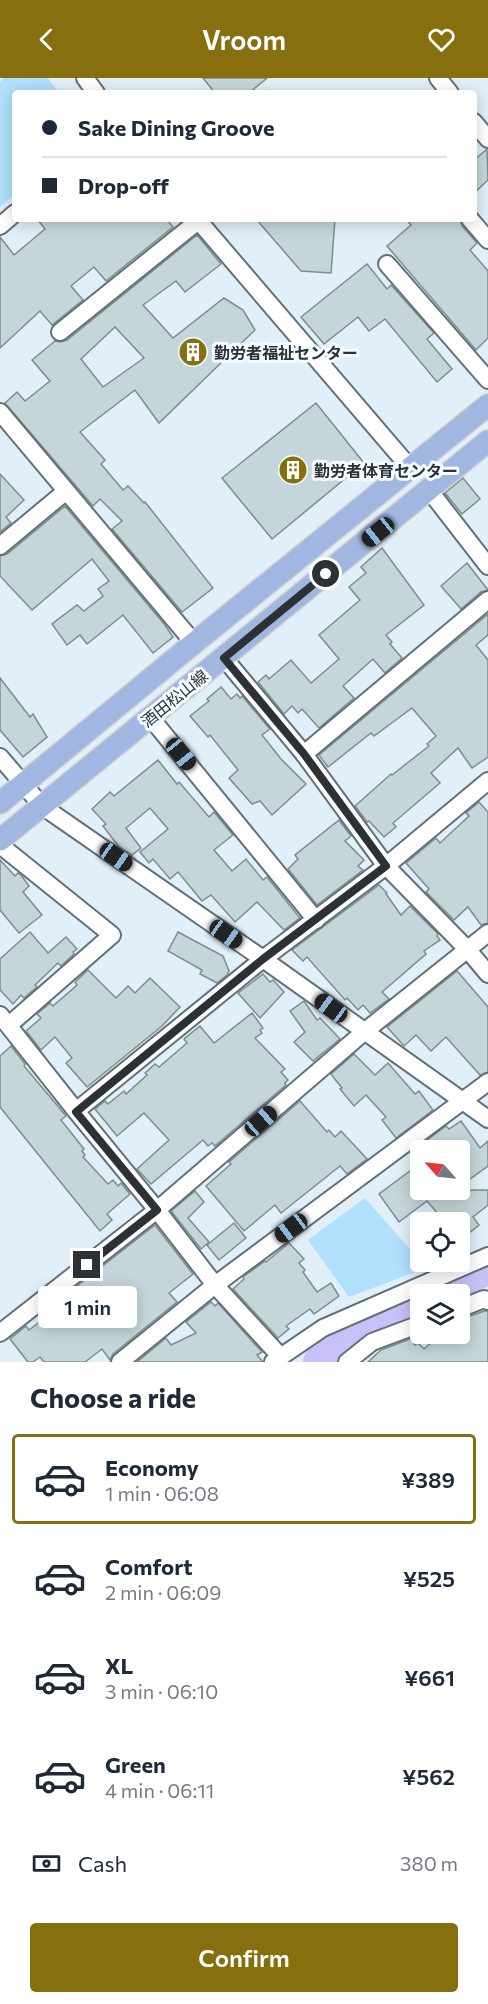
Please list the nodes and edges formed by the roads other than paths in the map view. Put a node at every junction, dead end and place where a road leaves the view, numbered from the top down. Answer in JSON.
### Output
{"nodes":[{"id":1,"x":438,"y":78,"type":"edge"},
{"id":2,"x":448,"y":90,"type":"edge"},
{"id":3,"x":477,"y":126,"type":"edge"},
{"id":4,"x":488,"y":139,"type":"edge"},
{"id":5,"x":12,"y":216,"type":"edge"},
{"id":6,"x":196,"y":222,"type":"edge"},
{"id":7,"x":200,"y":222,"type":"edge"},
{"id":8,"x":473,"y":222,"type":"edge"},
{"id":9,"x":0,"y":226,"type":"edge"},
{"id":10,"x":488,"y":240,"type":"edge"},
{"id":11,"x":387,"y":264,"type":"dead end"},
{"id":12,"x":60,"y":332,"type":"dead end"},
{"id":13,"x":482,"y":359,"type":"edge"},
{"id":14,"x":488,"y":380,"type":"edge"},
{"id":15,"x":488,"y":405,"type":"edge"},
{"id":16,"x":0,"y":412,"type":"edge"},
{"id":17,"x":488,"y":441,"type":"edge"},
{"id":18,"x":411,"y":469,"type":"junction"},
{"id":19,"x":429,"y":490,"type":"junction"},
{"id":20,"x":65,"y":492,"type":"junction"},
{"id":21,"x":0,"y":546,"type":"edge"},
{"id":22,"x":488,"y":566,"type":"edge"},
{"id":23,"x":488,"y":600,"type":"edge"},
{"id":24,"x":194,"y":643,"type":"junction"},
{"id":25,"x":224,"y":658,"type":"junction"},
{"id":26,"x":150,"y":717,"type":"junction"},
{"id":27,"x":304,"y":754,"type":"junction"},
{"id":28,"x":0,"y":757,"type":"edge"},
{"id":29,"x":488,"y":781,"type":"edge"},
{"id":30,"x":22,"y":784,"type":"junction"},
{"id":31,"x":0,"y":803,"type":"edge"},
{"id":32,"x":42,"y":806,"type":"junction"},
{"id":33,"x":0,"y":840,"type":"edge"},
{"id":34,"x":0,"y":845,"type":"edge"},
{"id":35,"x":386,"y":866,"type":"junction"},
{"id":36,"x":316,"y":920,"type":"junction"},
{"id":37,"x":488,"y":933,"type":"edge"},
{"id":38,"x":468,"y":950,"type":"junction"},
{"id":39,"x":263,"y":959,"type":"junction"},
{"id":40,"x":488,"y":974,"type":"edge"},
{"id":41,"x":4,"y":1020,"type":"edge"},
{"id":42,"x":364,"y":1032,"type":"junction"},
{"id":43,"x":488,"y":1082,"type":"edge"},
{"id":44,"x":461,"y":1101,"type":"junction"},
{"id":45,"x":76,"y":1112,"type":"junction"},
{"id":46,"x":488,"y":1119,"type":"edge"},
{"id":47,"x":157,"y":1210,"type":"junction"},
{"id":48,"x":488,"y":1257,"type":"edge"},
{"id":49,"x":215,"y":1285,"type":"junction"},
{"id":50,"x":488,"y":1301,"type":"edge"},
{"id":51,"x":470,"y":1305,"type":"edge"},
{"id":52,"x":410,"y":1328,"type":"edge"},
{"id":53,"x":0,"y":1334,"type":"edge"},
{"id":54,"x":276,"y":1359,"type":"edge"},
{"id":55,"x":120,"y":1362,"type":"edge"},
{"id":56,"x":348,"y":1362,"type":"edge"}],
"edges":[{"from":1,"to":2,"type":"street"},
{"from":3,"to":4,"type":"street"},
{"from":5,"to":9,"type":"street"},
{"from":6,"to":12,"type":"street"},
{"from":7,"to":18,"type":"street"},
{"from":8,"to":10,"type":"street"},
{"from":11,"to":13,"type":"street"},
{"from":13,"to":14,"type":"street"},
{"from":15,"to":18,"type":"main road","name":"酒田松山線"},
{"from":16,"to":20,"type":"street"},
{"from":17,"to":19,"type":"main road","name":"酒田松山線"},
{"from":18,"to":24,"type":"main road","name":"酒田松山線"},
{"from":19,"to":22,"type":"street"},
{"from":19,"to":25,"type":"main road","name":"酒田松山線"},
{"from":20,"to":21,"type":"street"},
{"from":20,"to":24,"type":"street"},
{"from":23,"to":27,"type":"street"},
{"from":24,"to":30,"type":"main road","name":"酒田松山線"},
{"from":25,"to":26,"type":"main road","name":"酒田松山線"},
{"from":25,"to":27,"type":"street"},
{"from":26,"to":32,"type":"main road","name":"酒田松山線"},
{"from":26,"to":36,"type":"street"},
{"from":27,"to":35,"type":"street"},
{"from":28,"to":30,"type":"street"},
{"from":29,"to":35,"type":"street"},
{"from":30,"to":31,"type":"main road","name":"酒田松山線"},
{"from":30,"to":32,"type":"street"},
{"from":32,"to":33,"type":"main road","name":"酒田松山線"},
{"from":32,"to":39,"type":"street"},
{"from":34,"to":41,"type":"street"},
{"from":35,"to":36,"type":"street"},
{"from":35,"to":38,"type":"street"},
{"from":36,"to":39,"type":"street"},
{"from":37,"to":38,"type":"street"},
{"from":38,"to":40,"type":"street"},
{"from":38,"to":42,"type":"street"},
{"from":39,"to":42,"type":"street"},
{"from":39,"to":45,"type":"street"},
{"from":41,"to":45,"type":"street"},
{"from":42,"to":44,"type":"street"},
{"from":42,"to":47,"type":"street"},
{"from":43,"to":44,"type":"street"},
{"from":44,"to":46,"type":"street"},
{"from":44,"to":49,"type":"street"},
{"from":45,"to":47,"type":"street"},
{"from":47,"to":49,"type":"street"},
{"from":47,"to":53,"type":"street"},
{"from":48,"to":54,"type":"street"},
{"from":49,"to":54,"type":"street"},
{"from":49,"to":55,"type":"street"},
{"from":50,"to":51,"type":"street"},
{"from":52,"to":56,"type":"street"}]}
